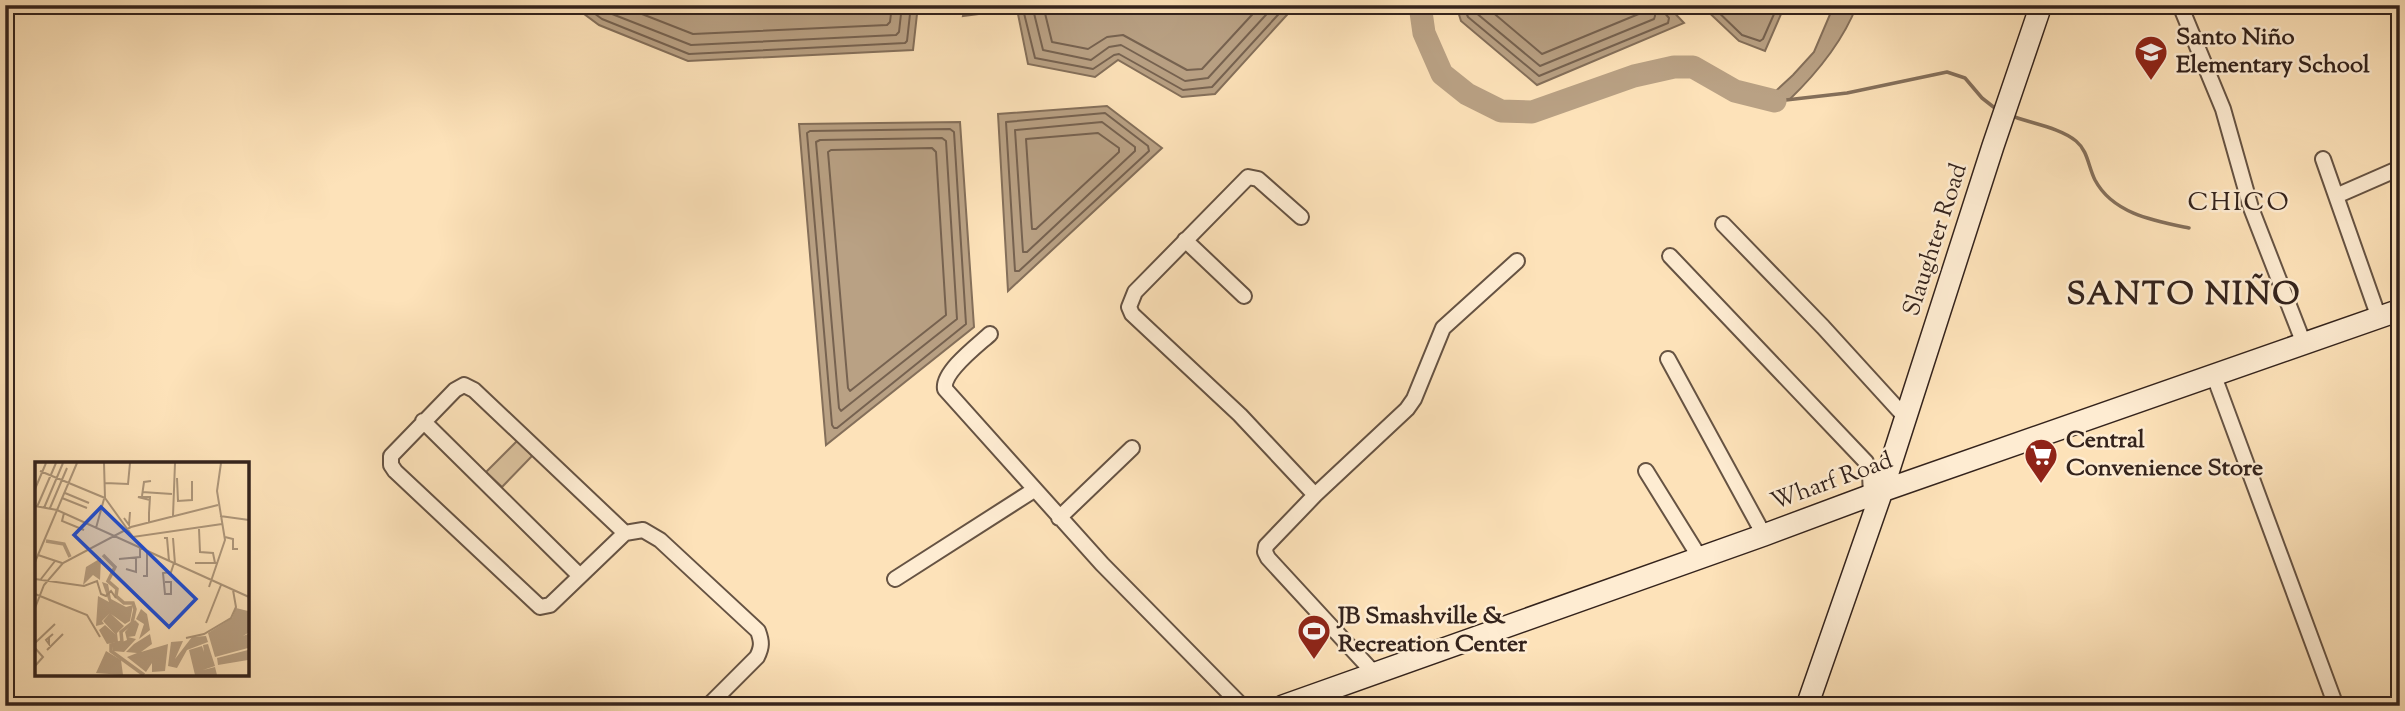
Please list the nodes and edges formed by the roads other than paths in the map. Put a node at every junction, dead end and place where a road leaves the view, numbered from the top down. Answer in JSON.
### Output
{"nodes":[{"id":1,"x":2041,"y":5,"type":"edge"},
{"id":2,"x":2179,"y":5,"type":"edge"},
{"id":3,"x":2323,"y":159,"type":"dead end"},
{"id":4,"x":2400,"y":168,"type":"edge"},
{"id":5,"x":2336,"y":196,"type":"junction"},
{"id":6,"x":1301,"y":217,"type":"dead end"},
{"id":7,"x":1723,"y":224,"type":"dead end"},
{"id":8,"x":1185,"y":240,"type":"junction"},
{"id":9,"x":1670,"y":256,"type":"dead end"},
{"id":10,"x":1517,"y":261,"type":"dead end"},
{"id":11,"x":1244,"y":296,"type":"dead end"},
{"id":12,"x":2400,"y":310,"type":"edge"},
{"id":13,"x":2379,"y":318,"type":"junction"},
{"id":14,"x":990,"y":334,"type":"dead end"},
{"id":15,"x":2304,"y":344,"type":"junction"},
{"id":16,"x":1668,"y":359,"type":"dead end"},
{"id":17,"x":2214,"y":376,"type":"junction"},
{"id":18,"x":1906,"y":418,"type":"junction"},
{"id":19,"x":424,"y":421,"type":"junction"},
{"id":20,"x":1132,"y":448,"type":"dead end"},
{"id":21,"x":1646,"y":471,"type":"dead end"},
{"id":22,"x":1034,"y":490,"type":"junction"},
{"id":23,"x":1877,"y":493,"type":"junction"},
{"id":24,"x":1315,"y":495,"type":"junction"},
{"id":25,"x":1059,"y":518,"type":"junction"},
{"id":26,"x":625,"y":533,"type":"junction"},
{"id":27,"x":1764,"y":535,"type":"junction"},
{"id":28,"x":1700,"y":558,"type":"junction"},
{"id":29,"x":580,"y":576,"type":"junction"},
{"id":30,"x":895,"y":579,"type":"dead end"},
{"id":31,"x":1374,"y":673,"type":"junction"},
{"id":32,"x":708,"y":706,"type":"edge"},
{"id":33,"x":1242,"y":706,"type":"edge"},
{"id":34,"x":1283,"y":706,"type":"edge"},
{"id":35,"x":1807,"y":706,"type":"edge"},
{"id":36,"x":2336,"y":706,"type":"edge"}],
"edges":[{"from":1,"to":18,"type":"main road","name":"Slaughter Road"},
{"from":2,"to":15,"type":"street"},
{"from":3,"to":5,"type":"street"},
{"from":4,"to":5,"type":"street"},
{"from":5,"to":13,"type":"street"},
{"from":6,"to":8,"type":"street"},
{"from":7,"to":18,"type":"street"},
{"from":8,"to":11,"type":"street"},
{"from":8,"to":24,"type":"street"},
{"from":9,"to":23,"type":"street"},
{"from":10,"to":24,"type":"street"},
{"from":12,"to":13,"type":"main road","name":"Wharf Road"},
{"from":13,"to":15,"type":"main road","name":"Wharf Road"},
{"from":14,"to":22,"type":"street"},
{"from":15,"to":17,"type":"main road","name":"Wharf Road"},
{"from":16,"to":27,"type":"street"},
{"from":17,"to":23,"type":"main road","name":"Wharf Road"},
{"from":17,"to":36,"type":"street"},
{"from":18,"to":23,"type":"main road","name":"Slaughter Road"},
{"from":19,"to":26,"type":"street"},
{"from":19,"to":29,"type":"street"},
{"from":19,"to":29,"type":"street"},
{"from":20,"to":25,"type":"street"},
{"from":21,"to":28,"type":"street"},
{"from":22,"to":25,"type":"street"},
{"from":22,"to":30,"type":"street"},
{"from":23,"to":27,"type":"main road","name":"Wharf Road"},
{"from":23,"to":35,"type":"main road","name":"Slaughter Road"},
{"from":24,"to":31,"type":"street"},
{"from":25,"to":33,"type":"street"},
{"from":26,"to":29,"type":"street"},
{"from":26,"to":32,"type":"street"},
{"from":27,"to":28,"type":"main road","name":"Wharf Road"},
{"from":28,"to":31,"type":"main road","name":"Wharf Road"},
{"from":31,"to":34,"type":"main road","name":"Wharf Road"}]}
